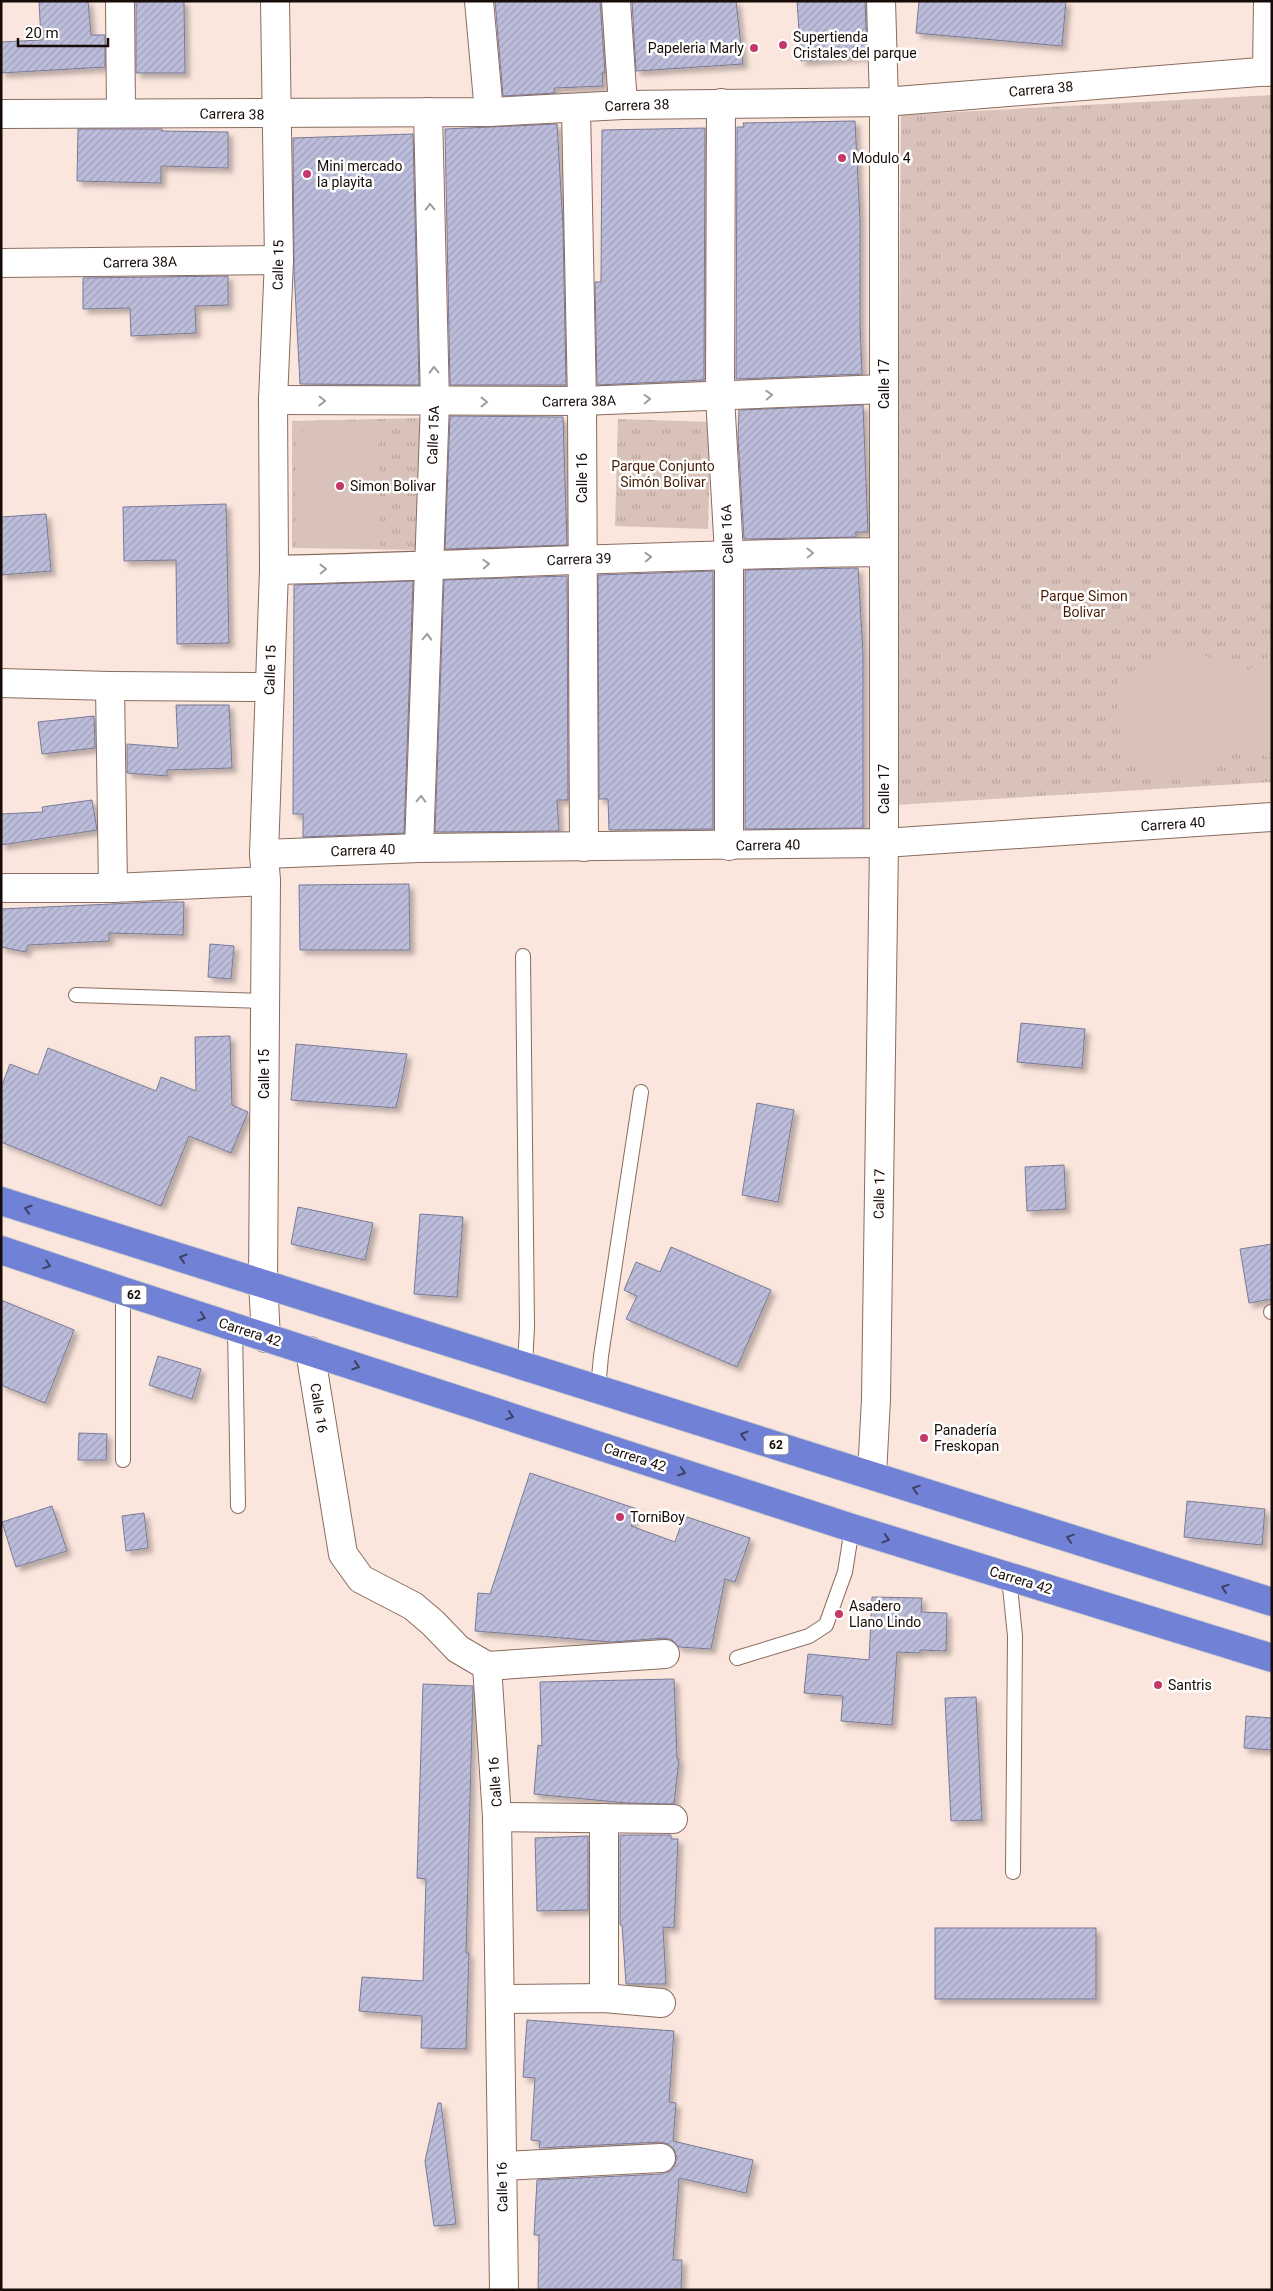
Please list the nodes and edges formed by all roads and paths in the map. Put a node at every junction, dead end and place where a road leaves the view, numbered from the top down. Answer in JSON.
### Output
{"nodes":[{"id":1,"x":120,"y":1,"type":"edge"},
{"id":2,"x":275,"y":1,"type":"edge"},
{"id":3,"x":479,"y":1,"type":"edge"},
{"id":4,"x":616,"y":1,"type":"edge"},
{"id":5,"x":881,"y":1,"type":"edge"},
{"id":6,"x":1268,"y":1,"type":"edge"},
{"id":7,"x":1270,"y":72,"type":"edge"},
{"id":8,"x":884,"y":102,"type":"junction"},
{"id":9,"x":721,"y":103,"type":"junction"},
{"id":10,"x":623,"y":105,"type":"junction"},
{"id":11,"x":576,"y":108,"type":"junction"},
{"id":12,"x":121,"y":112,"type":"junction"},
{"id":13,"x":428,"y":112,"type":"junction"},
{"id":14,"x":489,"y":112,"type":"junction"},
{"id":15,"x":1,"y":114,"type":"edge"},
{"id":16,"x":277,"y":114,"type":"junction"},
{"id":17,"x":278,"y":260,"type":"junction"},
{"id":18,"x":1,"y":263,"type":"edge"},
{"id":19,"x":884,"y":389,"type":"junction"},
{"id":20,"x":720,"y":397,"type":"junction"},
{"id":21,"x":273,"y":400,"type":"junction"},
{"id":22,"x":582,"y":401,"type":"junction"},
{"id":23,"x":434,"y":402,"type":"junction"},
{"id":24,"x":884,"y":552,"type":"junction"},
{"id":25,"x":729,"y":554,"type":"junction"},
{"id":26,"x":582,"y":559,"type":"junction"},
{"id":27,"x":430,"y":566,"type":"junction"},
{"id":28,"x":274,"y":570,"type":"junction"},
{"id":29,"x":1,"y":682,"type":"edge"},
{"id":30,"x":110,"y":686,"type":"junction"},
{"id":31,"x":269,"y":687,"type":"junction"},
{"id":32,"x":1272,"y":817,"type":"edge"},
{"id":33,"x":884,"y":843,"type":"junction"},
{"id":34,"x":729,"y":846,"type":"junction"},
{"id":35,"x":584,"y":847,"type":"junction"},
{"id":36,"x":419,"y":848,"type":"junction"},
{"id":37,"x":264,"y":854,"type":"junction"},
{"id":38,"x":266,"y":881,"type":"junction"},
{"id":39,"x":1,"y":888,"type":"edge"},
{"id":40,"x":113,"y":888,"type":"junction"},
{"id":41,"x":523,"y":956,"type":"dead end"},
{"id":42,"x":76,"y":995,"type":"dead end"},
{"id":43,"x":265,"y":1000,"type":"junction"},
{"id":44,"x":641,"y":1092,"type":"dead end"},
{"id":45,"x":1,"y":1201,"type":"edge"},
{"id":46,"x":1,"y":1250,"type":"edge"},
{"id":47,"x":263,"y":1282,"type":"junction"},
{"id":48,"x":123,"y":1291,"type":"junction"},
{"id":49,"x":235,"y":1327,"type":"junction"},
{"id":50,"x":266,"y":1338,"type":"junction"},
{"id":51,"x":310,"y":1351,"type":"junction"},
{"id":52,"x":525,"y":1366,"type":"junction"},
{"id":53,"x":598,"y":1389,"type":"junction"},
{"id":54,"x":123,"y":1460,"type":"dead end"},
{"id":55,"x":872,"y":1475,"type":"junction"},
{"id":56,"x":238,"y":1506,"type":"dead end"},
{"id":57,"x":852,"y":1528,"type":"junction"},
{"id":58,"x":1010,"y":1577,"type":"junction"},
{"id":59,"x":1272,"y":1602,"type":"edge"},
{"id":60,"x":665,"y":1654,"type":"dead end"},
{"id":61,"x":737,"y":1658,"type":"dead end"},
{"id":62,"x":1272,"y":1658,"type":"edge"},
{"id":63,"x":487,"y":1666,"type":"junction"},
{"id":64,"x":497,"y":1817,"type":"junction"},
{"id":65,"x":604,"y":1818,"type":"junction"},
{"id":66,"x":673,"y":1819,"type":"dead end"},
{"id":67,"x":1013,"y":1872,"type":"dead end"},
{"id":68,"x":604,"y":1998,"type":"junction"},
{"id":69,"x":500,"y":1999,"type":"junction"},
{"id":70,"x":661,"y":2002,"type":"dead end"},
{"id":71,"x":661,"y":2158,"type":"dead end"},
{"id":72,"x":502,"y":2166,"type":"junction"},
{"id":73,"x":504,"y":2290,"type":"edge"}],
"edges":[{"from":1,"to":12,"type":"street"},
{"from":2,"to":16,"type":"street","name":"Calle 15"},
{"from":3,"to":14,"type":"street"},
{"from":4,"to":10,"type":"street"},
{"from":5,"to":8,"type":"street","name":"Calle 17"},
{"from":6,"to":7,"type":"street"},
{"from":7,"to":8,"type":"street","name":"Carrera 38"},
{"from":8,"to":9,"type":"street","name":"Carrera 38"},
{"from":8,"to":19,"type":"street","name":"Calle 17"},
{"from":9,"to":10,"type":"street","name":"Carrera 38"},
{"from":9,"to":20,"type":"street","name":"Calle 16A"},
{"from":10,"to":11,"type":"street","name":"Carrera 38"},
{"from":11,"to":14,"type":"street","name":"Carrera 38"},
{"from":11,"to":22,"type":"street","name":"Calle 16"},
{"from":12,"to":15,"type":"street","name":"Carrera 38"},
{"from":12,"to":16,"type":"street","name":"Carrera 38"},
{"from":13,"to":14,"type":"street","name":"Carrera 38"},
{"from":13,"to":16,"type":"street","name":"Carrera 38"},
{"from":23,"to":13,"type":"street","name":"Calle 15A","one_way":true},
{"from":16,"to":17,"type":"street","name":"Calle 15"},
{"from":17,"to":18,"type":"street","name":"Carrera 38A"},
{"from":17,"to":21,"type":"street","name":"Calle 15"},
{"from":20,"to":19,"type":"street","name":"Carrera 38A","one_way":true},
{"from":19,"to":24,"type":"street","name":"Calle 17"},
{"from":22,"to":20,"type":"street","name":"Carrera 38A","one_way":true},
{"from":20,"to":25,"type":"street","name":"Calle 16A"},
{"from":21,"to":23,"type":"street","name":"Carrera 38A","one_way":true},
{"from":21,"to":28,"type":"street","name":"Calle 15"},
{"from":23,"to":22,"type":"street","name":"Carrera 38A","one_way":true},
{"from":22,"to":26,"type":"street","name":"Calle 16"},
{"from":23,"to":27,"type":"street","name":"Calle 15A"},
{"from":25,"to":24,"type":"street","name":"Carrera 39","one_way":true},
{"from":24,"to":33,"type":"street","name":"Calle 17"},
{"from":26,"to":25,"type":"street","name":"Carrera 39","one_way":true},
{"from":25,"to":34,"type":"street","name":"Calle 16A"},
{"from":27,"to":26,"type":"street","name":"Carrera 39","one_way":true},
{"from":26,"to":35,"type":"street","name":"Calle 16"},
{"from":28,"to":27,"type":"street","name":"Carrera 39","one_way":true},
{"from":36,"to":27,"type":"street","name":"Calle 15A","one_way":true},
{"from":28,"to":31,"type":"street","name":"Calle 15"},
{"from":29,"to":30,"type":"street"},
{"from":30,"to":31,"type":"street"},
{"from":30,"to":40,"type":"street"},
{"from":31,"to":37,"type":"street","name":"Calle 15"},
{"from":32,"to":33,"type":"street","name":"Carrera 40"},
{"from":33,"to":34,"type":"street","name":"Carrera 40"},
{"from":33,"to":55,"type":"street","name":"Calle 17"},
{"from":34,"to":35,"type":"street","name":"Carrera 40"},
{"from":35,"to":36,"type":"street","name":"Carrera 40"},
{"from":36,"to":37,"type":"street","name":"Carrera 40"},
{"from":37,"to":38,"type":"street","name":"Calle 15"},
{"from":38,"to":40,"type":"street"},
{"from":38,"to":43,"type":"street","name":"Calle 15"},
{"from":39,"to":40,"type":"street"},
{"from":41,"to":52,"type":"lane"},
{"from":42,"to":43,"type":"lane"},
{"from":43,"to":47,"type":"street","name":"Calle 15"},
{"from":44,"to":53,"type":"lane"},
{"from":47,"to":45,"type":"highway","number":"62","one_way":true},
{"from":46,"to":48,"type":"highway","name":"Carrera 42","number":"62","one_way":true},
{"from":47,"to":50,"type":"street","name":"Calle 15"},
{"from":47,"to":52,"type":"highway","number":"62"},
{"from":48,"to":49,"type":"highway","name":"Carrera 42","number":"62","one_way":true},
{"from":48,"to":54,"type":"lane"},
{"from":49,"to":50,"type":"highway","name":"Carrera 42","number":"62"},
{"from":49,"to":56,"type":"lane"},
{"from":50,"to":51,"type":"highway","name":"Carrera 42","number":"62"},
{"from":51,"to":57,"type":"highway","name":"Carrera 42","number":"62","one_way":true},
{"from":51,"to":63,"type":"street","name":"Calle 16"},
{"from":52,"to":53,"type":"highway","number":"62"},
{"from":55,"to":53,"type":"highway","number":"62","one_way":true},
{"from":59,"to":55,"type":"highway","number":"62","one_way":true},
{"from":57,"to":58,"type":"highway","name":"Carrera 42","number":"62","one_way":true},
{"from":57,"to":61,"type":"lane"},
{"from":58,"to":62,"type":"highway","name":"Carrera 42","number":"62"},
{"from":58,"to":67,"type":"lane"},
{"from":60,"to":63,"type":"street"},
{"from":63,"to":64,"type":"street","name":"Calle 16"},
{"from":64,"to":65,"type":"street"},
{"from":64,"to":69,"type":"street","name":"Calle 16"},
{"from":65,"to":66,"type":"street"},
{"from":65,"to":68,"type":"street"},
{"from":68,"to":69,"type":"street"},
{"from":68,"to":70,"type":"street"},
{"from":69,"to":72,"type":"street","name":"Calle 16"},
{"from":71,"to":72,"type":"street"},
{"from":72,"to":73,"type":"street","name":"Calle 16"}]}
